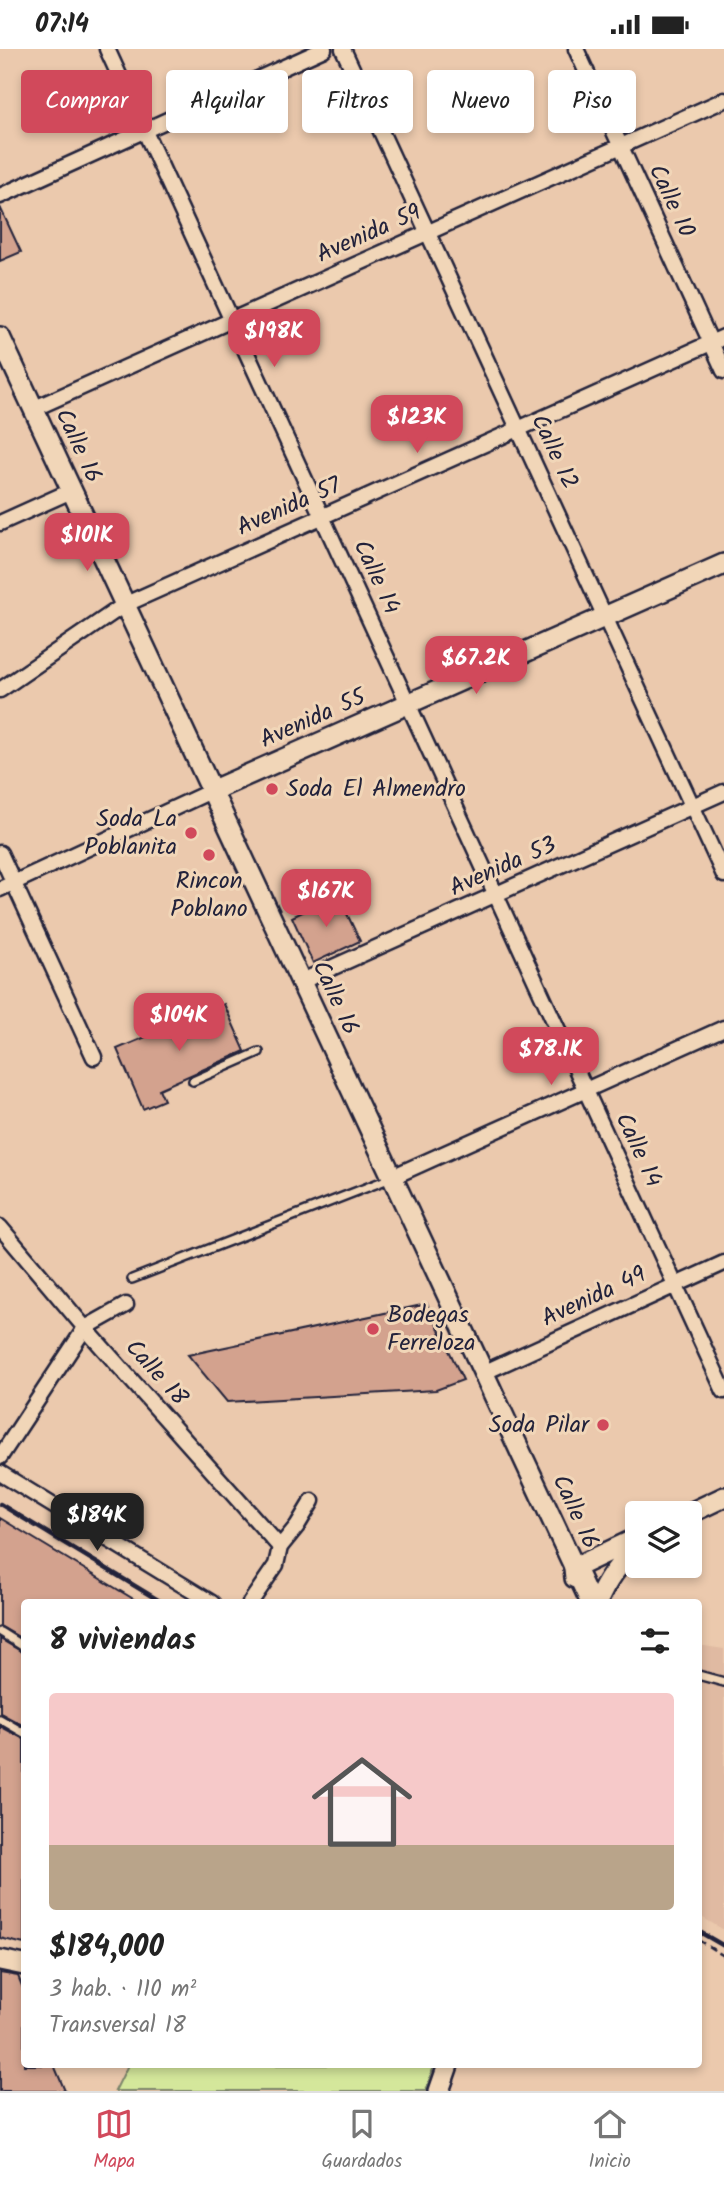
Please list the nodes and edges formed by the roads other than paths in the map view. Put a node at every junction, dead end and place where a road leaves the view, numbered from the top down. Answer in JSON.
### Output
{"nodes":[{"id":1,"x":107,"y":49,"type":"edge"},
{"id":2,"x":324,"y":49,"type":"edge"},
{"id":3,"x":343,"y":49,"type":"edge"},
{"id":4,"x":576,"y":49,"type":"edge"},
{"id":5,"x":117,"y":70,"type":"edge"},
{"id":6,"x":724,"y":100,"type":"edge"},
{"id":7,"x":152,"y":127,"type":"edge"},
{"id":8,"x":139,"y":133,"type":"edge"},
{"id":9,"x":147,"y":133,"type":"edge"},
{"id":10,"x":621,"y":146,"type":"junction"},
{"id":11,"x":0,"y":196,"type":"edge"},
{"id":12,"x":428,"y":233,"type":"junction"},
{"id":13,"x":233,"y":320,"type":"junction"},
{"id":14,"x":0,"y":337,"type":"edge"},
{"id":15,"x":717,"y":340,"type":"edge"},
{"id":16,"x":724,"y":371,"type":"edge"},
{"id":17,"x":33,"y":409,"type":"junction"},
{"id":18,"x":518,"y":429,"type":"junction"},
{"id":19,"x":71,"y":491,"type":"junction"},
{"id":20,"x":323,"y":516,"type":"junction"},
{"id":21,"x":0,"y":523,"type":"edge"},
{"id":22,"x":724,"y":564,"type":"edge"},
{"id":23,"x":124,"y":605,"type":"junction"},
{"id":24,"x":605,"y":617,"type":"junction"},
{"id":25,"x":0,"y":690,"type":"edge"},
{"id":26,"x":409,"y":703,"type":"junction"},
{"id":27,"x":211,"y":791,"type":"junction"},
{"id":28,"x":724,"y":792,"type":"edge"},
{"id":29,"x":692,"y":806,"type":"junction"},
{"id":30,"x":0,"y":853,"type":"edge"},
{"id":31,"x":724,"y":875,"type":"edge"},
{"id":32,"x":7,"y":886,"type":"edge"},
{"id":33,"x":496,"y":894,"type":"junction"},
{"id":34,"x":300,"y":982,"type":"junction"},
{"id":35,"x":724,"y":1028,"type":"edge"},
{"id":36,"x":260,"y":1052,"type":"dead end"},
{"id":37,"x":94,"y":1057,"type":"dead end"},
{"id":38,"x":192,"y":1081,"type":"dead end"},
{"id":39,"x":586,"y":1090,"type":"junction"},
{"id":40,"x":392,"y":1177,"type":"junction"},
{"id":41,"x":0,"y":1227,"type":"edge"},
{"id":42,"x":724,"y":1263,"type":"edge"},
{"id":43,"x":132,"y":1279,"type":"dead end"},
{"id":44,"x":675,"y":1285,"type":"junction"},
{"id":45,"x":126,"y":1304,"type":"dead end"},
{"id":46,"x":85,"y":1328,"type":"junction"},
{"id":47,"x":483,"y":1373,"type":"junction"},
{"id":48,"x":724,"y":1391,"type":"edge"},
{"id":49,"x":0,"y":1457,"type":"edge"},
{"id":50,"x":0,"y":1473,"type":"edge"},
{"id":51,"x":724,"y":1497,"type":"edge"},
{"id":52,"x":312,"y":1501,"type":"dead end"},
{"id":53,"x":702,"y":1507,"type":"edge"},
{"id":54,"x":625,"y":1544,"type":"edge"},
{"id":55,"x":280,"y":1547,"type":"junction"},
{"id":56,"x":625,"y":1557,"type":"edge"},
{"id":57,"x":575,"y":1568,"type":"junction"},
{"id":58,"x":205,"y":1599,"type":"edge"},
{"id":59,"x":253,"y":1599,"type":"edge"},
{"id":60,"x":578,"y":1599,"type":"edge"},
{"id":61,"x":589,"y":1599,"type":"edge"},
{"id":62,"x":599,"y":1599,"type":"edge"},
{"id":63,"x":0,"y":1632,"type":"edge"},
{"id":64,"x":21,"y":1645,"type":"edge"},
{"id":65,"x":702,"y":1676,"type":"edge"},
{"id":66,"x":724,"y":1682,"type":"edge"},
{"id":67,"x":0,"y":1719,"type":"edge"},
{"id":68,"x":21,"y":1731,"type":"edge"},
{"id":69,"x":0,"y":1960,"type":"edge"},
{"id":70,"x":21,"y":1964,"type":"edge"},
{"id":71,"x":446,"y":2068,"type":"edge"},
{"id":72,"x":439,"y":2091,"type":"edge"}],
"edges":[{"from":1,"to":5,"type":"street","name":"Calle 14"},
{"from":2,"to":7,"type":"street"},
{"from":3,"to":12,"type":"street","name":"Calle 12"},
{"from":4,"to":10,"type":"street","name":"Calle 10"},
{"from":6,"to":10,"type":"street","name":"Avenida 59"},
{"from":8,"to":11,"type":"street"},
{"from":9,"to":13,"type":"street","name":"Calle 14"},
{"from":10,"to":12,"type":"street","name":"Avenida 59"},
{"from":10,"to":15,"type":"street","name":"Calle 10"},
{"from":12,"to":13,"type":"street","name":"Avenida 59"},
{"from":12,"to":18,"type":"street","name":"Calle 12"},
{"from":13,"to":17,"type":"street","name":"Avenida 59"},
{"from":13,"to":20,"type":"street","name":"Calle 14"},
{"from":14,"to":17,"type":"street","name":"Calle 16"},
{"from":15,"to":16,"type":"street","name":"Calle 10"},
{"from":15,"to":18,"type":"street","name":"Avenida 57"},
{"from":17,"to":19,"type":"street","name":"Calle 16"},
{"from":18,"to":20,"type":"street","name":"Avenida 57"},
{"from":18,"to":24,"type":"street","name":"Calle 12"},
{"from":19,"to":21,"type":"street"},
{"from":19,"to":23,"type":"street","name":"Calle 16"},
{"from":20,"to":23,"type":"street","name":"Avenida 57"},
{"from":20,"to":26,"type":"street","name":"Calle 14"},
{"from":22,"to":24,"type":"street","name":"Avenida 55"},
{"from":23,"to":25,"type":"street","name":"Avenida 57"},
{"from":23,"to":27,"type":"street","name":"Calle 16"},
{"from":24,"to":26,"type":"street","name":"Avenida 55"},
{"from":24,"to":29,"type":"street","name":"Calle 12"},
{"from":26,"to":27,"type":"street","name":"Avenida 55"},
{"from":26,"to":33,"type":"street","name":"Calle 14"},
{"from":27,"to":32,"type":"street","name":"Avenida 55"},
{"from":27,"to":34,"type":"street","name":"Calle 16"},
{"from":28,"to":29,"type":"street","name":"Avenida 53"},
{"from":29,"to":31,"type":"street","name":"Calle 12"},
{"from":29,"to":33,"type":"street","name":"Avenida 53"},
{"from":30,"to":32,"type":"street"},
{"from":32,"to":37,"type":"street"},
{"from":33,"to":34,"type":"street","name":"Avenida 53"},
{"from":33,"to":39,"type":"street","name":"Calle 14"},
{"from":34,"to":40,"type":"street","name":"Calle 16"},
{"from":35,"to":39,"type":"street"},
{"from":36,"to":38,"type":"lane"},
{"from":39,"to":40,"type":"street"},
{"from":39,"to":44,"type":"street","name":"Calle 14"},
{"from":40,"to":43,"type":"lane"},
{"from":40,"to":47,"type":"street","name":"Calle 16"},
{"from":41,"to":46,"type":"street","name":"Calle 18"},
{"from":42,"to":44,"type":"street","name":"Avenida 49"},
{"from":44,"to":47,"type":"street","name":"Avenida 49"},
{"from":44,"to":48,"type":"street","name":"Calle 14"},
{"from":45,"to":46,"type":"street"},
{"from":46,"to":49,"type":"street"},
{"from":46,"to":55,"type":"street","name":"Calle 18"},
{"from":47,"to":57,"type":"street","name":"Calle 16"},
{"from":50,"to":58,"type":"street"},
{"from":51,"to":53,"type":"street"},
{"from":52,"to":55,"type":"street"},
{"from":54,"to":57,"type":"street"},
{"from":55,"to":59,"type":"street"},
{"from":56,"to":62,"type":"street"},
{"from":57,"to":60,"type":"street"},
{"from":57,"to":61,"type":"street","name":"Calle 16"},
{"from":63,"to":64,"type":"lane"},
{"from":65,"to":66,"type":"lane"},
{"from":67,"to":68,"type":"lane"},
{"from":69,"to":70,"type":"street"},
{"from":71,"to":72,"type":"street"}]}
